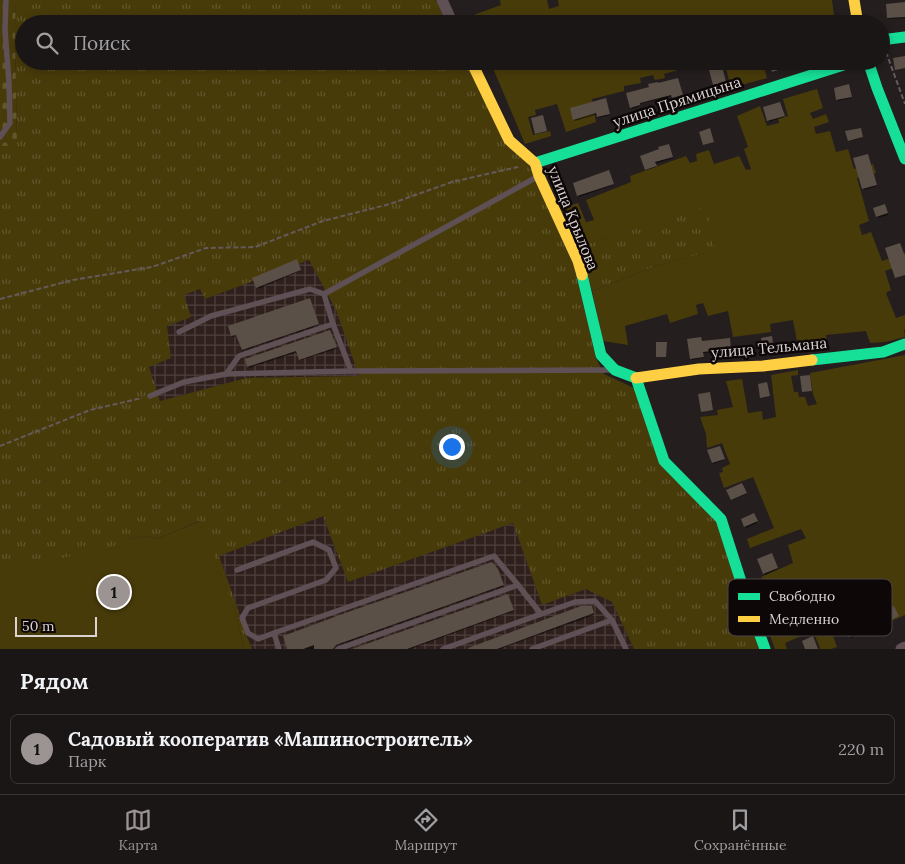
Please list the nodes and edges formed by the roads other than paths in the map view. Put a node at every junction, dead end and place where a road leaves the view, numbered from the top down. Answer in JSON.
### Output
{"nodes":[{"id":1,"x":6,"y":0,"type":"edge"},
{"id":2,"x":442,"y":0,"type":"edge"},
{"id":3,"x":854,"y":0,"type":"edge"},
{"id":4,"x":449,"y":15,"type":"edge"},
{"id":5,"x":856,"y":15,"type":"edge"},
{"id":6,"x":3,"y":31,"type":"edge"},
{"id":7,"x":905,"y":37,"type":"edge"},
{"id":8,"x":890,"y":42,"type":"edge"},
{"id":9,"x":475,"y":70,"type":"edge"},
{"id":10,"x":827,"y":70,"type":"edge"},
{"id":11,"x":871,"y":70,"type":"edge"},
{"id":12,"x":9,"y":83,"type":"junction"},
{"id":13,"x":0,"y":84,"type":"edge"},
{"id":14,"x":0,"y":137,"type":"edge"},
{"id":15,"x":905,"y":159,"type":"edge"},
{"id":16,"x":535,"y":162,"type":"junction"},
{"id":17,"x":539,"y":176,"type":"junction"},
{"id":18,"x":324,"y":294,"type":"junction"},
{"id":19,"x":332,"y":324,"type":"junction"},
{"id":20,"x":179,"y":332,"type":"dead end"},
{"id":21,"x":905,"y":344,"type":"edge"},
{"id":22,"x":615,"y":370,"type":"junction"},
{"id":23,"x":352,"y":371,"type":"junction"},
{"id":24,"x":226,"y":374,"type":"junction"},
{"id":25,"x":636,"y":378,"type":"junction"},
{"id":26,"x":150,"y":396,"type":"road end"},
{"id":27,"x":237,"y":570,"type":"dead end"},
{"id":28,"x":740,"y":579,"type":"edge"},
{"id":29,"x":518,"y":585,"type":"junction"},
{"id":30,"x":541,"y":614,"type":"junction"},
{"id":31,"x":612,"y":620,"type":"junction"},
{"id":32,"x":274,"y":633,"type":"junction"},
{"id":33,"x":760,"y":636,"type":"edge"},
{"id":34,"x":905,"y":648,"type":"edge"},
{"id":35,"x":279,"y":649,"type":"edge"},
{"id":36,"x":338,"y":649,"type":"edge"},
{"id":37,"x":443,"y":649,"type":"edge"},
{"id":38,"x":532,"y":649,"type":"edge"},
{"id":39,"x":626,"y":649,"type":"edge"},
{"id":40,"x":765,"y":649,"type":"edge"},
{"id":41,"x":901,"y":649,"type":"edge"}],
"edges":[{"from":1,"to":6,"type":"lane"},
{"from":2,"to":4,"type":"street"},
{"from":3,"to":5,"type":"street"},
{"from":6,"to":12,"type":"lane"},
{"from":7,"to":8,"type":"street"},
{"from":9,"to":16,"type":"street","name":"улица Крылова"},
{"from":10,"to":16,"type":"street","name":"улица Прямицына"},
{"from":11,"to":15,"type":"street"},
{"from":12,"to":13,"type":"lane"},
{"from":12,"to":14,"type":"lane"},
{"from":16,"to":17,"type":"street","name":"улица Крылова"},
{"from":17,"to":18,"type":"lane"},
{"from":17,"to":22,"type":"street","name":"улица Крылова"},
{"from":18,"to":19,"type":"lane"},
{"from":18,"to":20,"type":"lane"},
{"from":19,"to":23,"type":"lane"},
{"from":19,"to":24,"type":"lane"},
{"from":21,"to":25,"type":"street","name":"улица Тельмана"},
{"from":22,"to":23,"type":"lane"},
{"from":22,"to":25,"type":"street"},
{"from":23,"to":24,"type":"lane"},
{"from":24,"to":26,"type":"lane"},
{"from":25,"to":28,"type":"street"},
{"from":27,"to":32,"type":"lane"},
{"from":29,"to":30,"type":"lane"},
{"from":29,"to":32,"type":"lane"},
{"from":29,"to":36,"type":"lane"},
{"from":30,"to":31,"type":"lane"},
{"from":30,"to":37,"type":"lane"},
{"from":31,"to":38,"type":"lane"},
{"from":31,"to":39,"type":"lane"},
{"from":32,"to":35,"type":"lane"},
{"from":33,"to":40,"type":"street"},
{"from":34,"to":41,"type":"street"}]}
